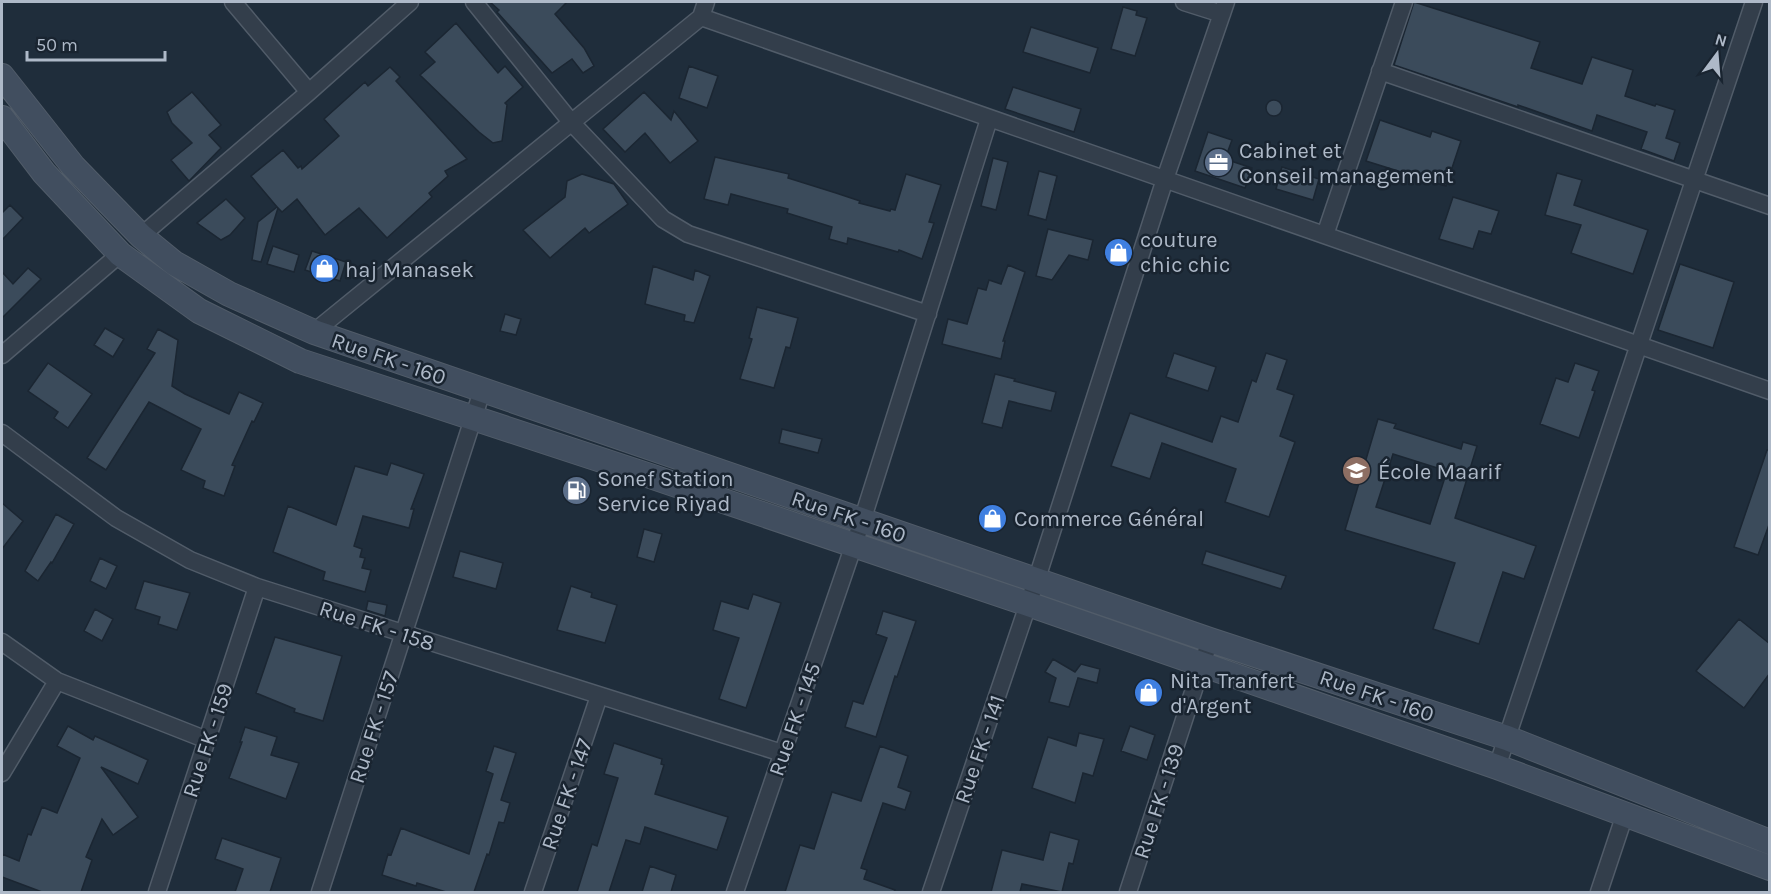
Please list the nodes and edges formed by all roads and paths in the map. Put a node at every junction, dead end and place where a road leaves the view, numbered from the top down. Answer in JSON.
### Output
{"nodes":[{"id":1,"x":233,"y":2,"type":"edge"},
{"id":2,"x":410,"y":2,"type":"edge"},
{"id":3,"x":474,"y":2,"type":"edge"},
{"id":4,"x":1184,"y":2,"type":"edge"},
{"id":5,"x":1404,"y":2,"type":"edge"},
{"id":6,"x":1754,"y":2,"type":"edge"},
{"id":7,"x":1224,"y":8,"type":"edge"},
{"id":8,"x":703,"y":9,"type":"edge"},
{"id":9,"x":1380,"y":71,"type":"junction"},
{"id":10,"x":2,"y":76,"type":"edge"},
{"id":11,"x":309,"y":92,"type":"junction"},
{"id":12,"x":2,"y":118,"type":"edge"},
{"id":13,"x":989,"y":119,"type":"junction"},
{"id":14,"x":571,"y":122,"type":"junction"},
{"id":15,"x":1165,"y":179,"type":"junction"},
{"id":16,"x":1694,"y":180,"type":"junction"},
{"id":17,"x":1770,"y":206,"type":"edge"},
{"id":18,"x":1326,"y":235,"type":"junction"},
{"id":19,"x":141,"y":236,"type":"junction"},
{"id":20,"x":120,"y":254,"type":"junction"},
{"id":21,"x":174,"y":263,"type":"junction"},
{"id":22,"x":158,"y":282,"type":"junction"},
{"id":23,"x":928,"y":314,"type":"junction"},
{"id":24,"x":314,"y":332,"type":"junction"},
{"id":25,"x":1638,"y":345,"type":"junction"},
{"id":26,"x":2,"y":355,"type":"edge"},
{"id":27,"x":482,"y":391,"type":"junction"},
{"id":28,"x":1770,"y":391,"type":"edge"},
{"id":29,"x":473,"y":418,"type":"junction"},
{"id":30,"x":2,"y":433,"type":"edge"},
{"id":31,"x":862,"y":521,"type":"junction"},
{"id":32,"x":853,"y":546,"type":"junction"},
{"id":33,"x":1035,"y":580,"type":"junction"},
{"id":34,"x":257,"y":587,"type":"junction"},
{"id":35,"x":1028,"y":604,"type":"junction"},
{"id":36,"x":403,"y":633,"type":"junction"},
{"id":37,"x":1210,"y":640,"type":"junction"},
{"id":38,"x":2,"y":642,"type":"edge"},
{"id":39,"x":1202,"y":666,"type":"junction"},
{"id":40,"x":57,"y":681,"type":"junction"},
{"id":41,"x":599,"y":696,"type":"junction"},
{"id":42,"x":1507,"y":738,"type":"junction"},
{"id":43,"x":207,"y":740,"type":"junction"},
{"id":44,"x":782,"y":753,"type":"junction"},
{"id":45,"x":1497,"y":767,"type":"junction"},
{"id":46,"x":2,"y":773,"type":"edge"},
{"id":47,"x":1625,"y":814,"type":"junction"},
{"id":48,"x":1770,"y":842,"type":"edge"},
{"id":49,"x":1770,"y":868,"type":"edge"},
{"id":50,"x":157,"y":892,"type":"edge"},
{"id":51,"x":320,"y":892,"type":"edge"},
{"id":52,"x":533,"y":892,"type":"edge"},
{"id":53,"x":735,"y":892,"type":"edge"},
{"id":54,"x":931,"y":892,"type":"edge"},
{"id":55,"x":1128,"y":892,"type":"edge"},
{"id":56,"x":1599,"y":892,"type":"edge"}],
"edges":[{"from":1,"to":11,"type":"street"},
{"from":2,"to":11,"type":"street"},
{"from":3,"to":14,"type":"street"},
{"from":4,"to":7,"type":"street"},
{"from":5,"to":9,"type":"street"},
{"from":6,"to":16,"type":"street"},
{"from":7,"to":15,"type":"street","name":"Rue FK - 141"},
{"from":8,"to":13,"type":"street"},
{"from":8,"to":14,"type":"street"},
{"from":9,"to":16,"type":"street"},
{"from":9,"to":18,"type":"street"},
{"from":10,"to":19,"type":"main road","name":"Rue FK - 160"},
{"from":11,"to":19,"type":"street"},
{"from":12,"to":20,"type":"main road","name":"Rue FK - 160"},
{"from":13,"to":15,"type":"street"},
{"from":13,"to":23,"type":"street","name":"Rue FK - 145"},
{"from":14,"to":23,"type":"street"},
{"from":14,"to":24,"type":"street"},
{"from":15,"to":18,"type":"street"},
{"from":15,"to":33,"type":"street","name":"Rue FK - 141"},
{"from":16,"to":17,"type":"street"},
{"from":16,"to":25,"type":"street"},
{"from":18,"to":25,"type":"street"},
{"from":19,"to":21,"type":"main road","name":"Rue FK - 160"},
{"from":20,"to":22,"type":"main road","name":"Rue FK - 160"},
{"from":20,"to":26,"type":"street"},
{"from":21,"to":22,"type":"main road"},
{"from":21,"to":24,"type":"main road","name":"Rue FK - 160"},
{"from":22,"to":29,"type":"main road","name":"Rue FK - 160"},
{"from":23,"to":31,"type":"street","name":"Rue FK - 145"},
{"from":24,"to":27,"type":"main road","name":"Rue FK - 160"},
{"from":25,"to":28,"type":"street"},
{"from":25,"to":42,"type":"street"},
{"from":27,"to":29,"type":"street","name":"Rue FK - 157"},
{"from":27,"to":31,"type":"main road","name":"Rue FK - 160"},
{"from":29,"to":32,"type":"main road","name":"Rue FK - 160"},
{"from":29,"to":36,"type":"street","name":"Rue FK - 157"},
{"from":30,"to":34,"type":"street","name":"Rue FK - 158"},
{"from":31,"to":32,"type":"street","name":"Rue FK - 145"},
{"from":31,"to":33,"type":"main road","name":"Rue FK - 160"},
{"from":32,"to":35,"type":"main road","name":"Rue FK - 160"},
{"from":32,"to":44,"type":"street","name":"Rue FK - 145"},
{"from":33,"to":35,"type":"street","name":"Rue FK - 141"},
{"from":33,"to":37,"type":"main road","name":"Rue FK - 160"},
{"from":34,"to":36,"type":"street","name":"Rue FK - 158"},
{"from":34,"to":43,"type":"street","name":"Rue FK - 159"},
{"from":35,"to":39,"type":"main road","name":"Rue FK - 160"},
{"from":35,"to":54,"type":"street","name":"Rue FK - 141"},
{"from":36,"to":41,"type":"street","name":"Rue FK - 158"},
{"from":36,"to":51,"type":"street","name":"Rue FK - 157"},
{"from":37,"to":39,"type":"street","name":"Rue FK - 139"},
{"from":37,"to":42,"type":"main road","name":"Rue FK - 160"},
{"from":38,"to":40,"type":"street"},
{"from":39,"to":45,"type":"main road","name":"Rue FK - 160"},
{"from":39,"to":55,"type":"street","name":"Rue FK - 139"},
{"from":40,"to":43,"type":"street"},
{"from":40,"to":46,"type":"street"},
{"from":41,"to":44,"type":"street","name":"Rue FK - 158"},
{"from":41,"to":52,"type":"street","name":"Rue FK - 147"},
{"from":42,"to":45,"type":"street"},
{"from":42,"to":48,"type":"main road","name":"Rue FK - 160"},
{"from":43,"to":50,"type":"street","name":"Rue FK - 159"},
{"from":44,"to":53,"type":"street","name":"Rue FK - 145"},
{"from":45,"to":47,"type":"main road","name":"Rue FK - 160"},
{"from":47,"to":49,"type":"main road","name":"Rue FK - 160"},
{"from":47,"to":56,"type":"street"}]}
